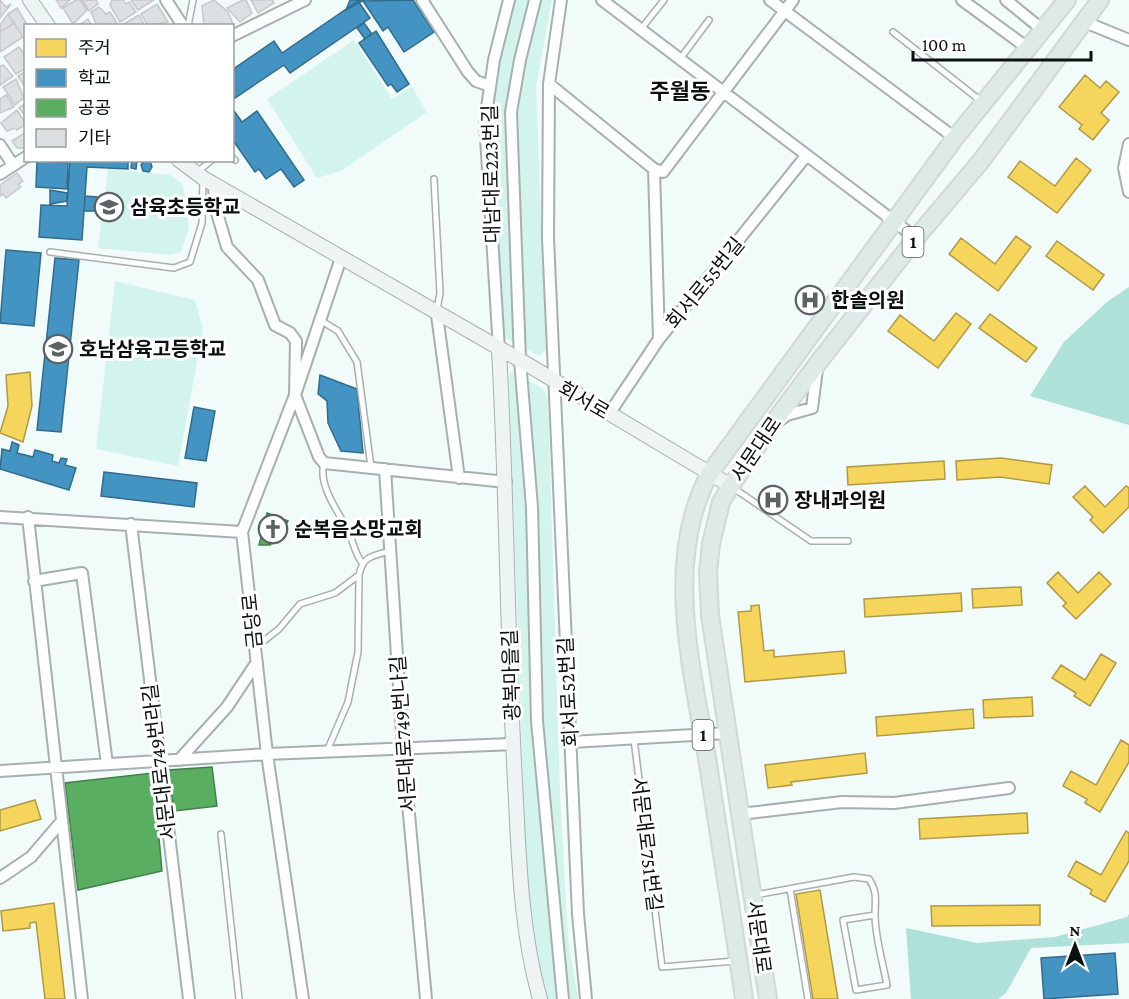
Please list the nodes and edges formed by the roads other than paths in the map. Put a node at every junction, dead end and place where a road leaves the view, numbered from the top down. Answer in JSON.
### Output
{"nodes":[{"id":1,"x":30,"y":0,"type":"edge"},
{"id":2,"x":166,"y":0,"type":"edge"},
{"id":3,"x":193,"y":0,"type":"edge"},
{"id":4,"x":305,"y":0,"type":"edge"},
{"id":5,"x":422,"y":0,"type":"edge"},
{"id":6,"x":509,"y":0,"type":"edge"},
{"id":7,"x":535,"y":0,"type":"edge"},
{"id":8,"x":561,"y":0,"type":"edge"},
{"id":9,"x":602,"y":0,"type":"edge"},
{"id":10,"x":664,"y":0,"type":"edge"},
{"id":11,"x":770,"y":0,"type":"edge"},
{"id":12,"x":793,"y":0,"type":"edge"},
{"id":13,"x":962,"y":0,"type":"edge"},
{"id":14,"x":1006,"y":0,"type":"edge"},
{"id":15,"x":1067,"y":0,"type":"edge"},
{"id":16,"x":1100,"y":0,"type":"edge"},
{"id":17,"x":289,"y":3,"type":"edge"},
{"id":18,"x":784,"y":10,"type":"junction"},
{"id":19,"x":709,"y":20,"type":"dead end"},
{"id":20,"x":1085,"y":22,"type":"junction"},
{"id":21,"x":47,"y":24,"type":"edge"},
{"id":22,"x":182,"y":24,"type":"edge"},
{"id":23,"x":188,"y":24,"type":"edge"},
{"id":24,"x":641,"y":29,"type":"junction"},
{"id":25,"x":1044,"y":31,"type":"junction"},
{"id":26,"x":893,"y":32,"type":"dead end"},
{"id":27,"x":234,"y":35,"type":"edge"},
{"id":28,"x":1129,"y":40,"type":"edge"},
{"id":29,"x":1029,"y":49,"type":"junction"},
{"id":30,"x":680,"y":59,"type":"junction"},
{"id":31,"x":549,"y":84,"type":"junction"},
{"id":32,"x":490,"y":86,"type":"junction"},
{"id":33,"x":722,"y":90,"type":"junction"},
{"id":34,"x":985,"y":104,"type":"junction"},
{"id":35,"x":955,"y":138,"type":"junction"},
{"id":36,"x":1129,"y":144,"type":"edge"},
{"id":37,"x":0,"y":145,"type":"edge"},
{"id":38,"x":806,"y":156,"type":"junction"},
{"id":39,"x":24,"y":158,"type":"edge"},
{"id":40,"x":182,"y":162,"type":"edge"},
{"id":41,"x":211,"y":162,"type":"edge"},
{"id":42,"x":13,"y":165,"type":"junction"},
{"id":43,"x":654,"y":169,"type":"junction"},
{"id":44,"x":0,"y":174,"type":"edge"},
{"id":45,"x":204,"y":178,"type":"junction"},
{"id":46,"x":434,"y":178,"type":"dead end"},
{"id":47,"x":1129,"y":192,"type":"edge"},
{"id":48,"x":894,"y":221,"type":"junction"},
{"id":49,"x":916,"y":238,"type":"junction"},
{"id":50,"x":50,"y":252,"type":"dead end"},
{"id":51,"x":341,"y":258,"type":"junction"},
{"id":52,"x":437,"y":315,"type":"junction"},
{"id":53,"x":320,"y":320,"type":"junction"},
{"id":54,"x":659,"y":339,"type":"junction"},
{"id":55,"x":499,"y":350,"type":"junction"},
{"id":56,"x":520,"y":360,"type":"junction"},
{"id":57,"x":556,"y":384,"type":"junction"},
{"id":58,"x":294,"y":395,"type":"junction"},
{"id":59,"x":609,"y":414,"type":"junction"},
{"id":60,"x":322,"y":460,"type":"junction"},
{"id":61,"x":371,"y":467,"type":"junction"},
{"id":62,"x":385,"y":469,"type":"junction"},
{"id":63,"x":710,"y":473,"type":"junction"},
{"id":64,"x":459,"y":478,"type":"junction"},
{"id":65,"x":506,"y":482,"type":"junction"},
{"id":66,"x":731,"y":486,"type":"junction"},
{"id":67,"x":0,"y":517,"type":"edge"},
{"id":68,"x":28,"y":517,"type":"junction"},
{"id":69,"x":131,"y":524,"type":"junction"},
{"id":70,"x":242,"y":532,"type":"junction"},
{"id":71,"x":848,"y":541,"type":"dead end"},
{"id":72,"x":390,"y":551,"type":"junction"},
{"id":73,"x":362,"y":563,"type":"junction"},
{"id":74,"x":359,"y":575,"type":"junction"},
{"id":75,"x":34,"y":581,"type":"junction"},
{"id":76,"x":255,"y":648,"type":"junction"},
{"id":77,"x":257,"y":662,"type":"junction"},
{"id":78,"x":728,"y":733,"type":"junction"},
{"id":79,"x":703,"y":735,"type":"junction"},
{"id":80,"x":634,"y":740,"type":"junction"},
{"id":81,"x":571,"y":742,"type":"junction"},
{"id":82,"x":513,"y":744,"type":"junction"},
{"id":83,"x":403,"y":749,"type":"junction"},
{"id":84,"x":327,"y":752,"type":"junction"},
{"id":85,"x":267,"y":754,"type":"junction"},
{"id":86,"x":179,"y":760,"type":"junction"},
{"id":87,"x":158,"y":761,"type":"junction"},
{"id":88,"x":107,"y":764,"type":"junction"},
{"id":89,"x":55,"y":767,"type":"junction"},
{"id":90,"x":0,"y":771,"type":"edge"},
{"id":91,"x":1009,"y":788,"type":"dead end"},
{"id":92,"x":740,"y":814,"type":"junction"},
{"id":93,"x":61,"y":822,"type":"junction"},
{"id":94,"x":221,"y":834,"type":"dead end"},
{"id":95,"x":0,"y":878,"type":"edge"},
{"id":96,"x":790,"y":889,"type":"junction"},
{"id":97,"x":754,"y":896,"type":"junction"},
{"id":98,"x":875,"y":915,"type":"junction"},
{"id":99,"x":739,"y":961,"type":"junction"},
{"id":100,"x":82,"y":999,"type":"edge"},
{"id":101,"x":189,"y":999,"type":"edge"},
{"id":102,"x":239,"y":999,"type":"edge"},
{"id":103,"x":303,"y":999,"type":"edge"},
{"id":104,"x":426,"y":999,"type":"edge"},
{"id":105,"x":540,"y":999,"type":"edge"},
{"id":106,"x":563,"y":999,"type":"edge"},
{"id":107,"x":586,"y":999,"type":"edge"},
{"id":108,"x":744,"y":999,"type":"edge"},
{"id":109,"x":768,"y":999,"type":"edge"},
{"id":110,"x":808,"y":999,"type":"edge"}],
"edges":[{"from":1,"to":21,"type":"street"},
{"from":2,"to":22,"type":"street"},
{"from":3,"to":23,"type":"lane"},
{"from":4,"to":17,"type":"street"},
{"from":5,"to":32,"type":"street"},
{"from":6,"to":32,"type":"street","name":"대남대로223번길"},
{"from":7,"to":56,"type":"street"},
{"from":8,"to":31,"type":"street","name":"회서로52번길"},
{"from":9,"to":24,"type":"street"},
{"from":10,"to":24,"type":"lane"},
{"from":11,"to":18,"type":"street"},
{"from":12,"to":18,"type":"street"},
{"from":13,"to":29,"type":"street"},
{"from":14,"to":25,"type":"street"},
{"from":15,"to":25,"type":"main road","name":"서문대로","number":"1"},
{"from":16,"to":20,"type":"main road","name":"서문대로","number":"1"},
{"from":17,"to":27,"type":"street"},
{"from":18,"to":33,"type":"street"},
{"from":18,"to":35,"type":"street"},
{"from":19,"to":30,"type":"lane"},
{"from":20,"to":28,"type":"street"},
{"from":20,"to":49,"type":"main road","name":"서문대로","number":"1"},
{"from":24,"to":30,"type":"street"},
{"from":25,"to":29,"type":"main road","name":"서문대로","number":"1"},
{"from":26,"to":34,"type":"lane"},
{"from":29,"to":34,"type":"main road","name":"서문대로","number":"1"},
{"from":30,"to":33,"type":"street"},
{"from":31,"to":43,"type":"street"},
{"from":31,"to":57,"type":"street","name":"회서로52번길"},
{"from":32,"to":55,"type":"street","name":"대남대로223번길"},
{"from":33,"to":38,"type":"street"},
{"from":33,"to":43,"type":"street"},
{"from":34,"to":35,"type":"main road","name":"서문대로","number":"1"},
{"from":35,"to":48,"type":"main road","name":"서문대로","number":"1"},
{"from":36,"to":47,"type":"street"},
{"from":37,"to":42,"type":"street"},
{"from":38,"to":48,"type":"street"},
{"from":38,"to":54,"type":"street","name":"회서로55번길"},
{"from":39,"to":42,"type":"street"},
{"from":40,"to":45,"type":"street","name":"회서로"},
{"from":41,"to":45,"type":"lane"},
{"from":42,"to":44,"type":"street"},
{"from":43,"to":54,"type":"street"},
{"from":45,"to":50,"type":"lane"},
{"from":45,"to":51,"type":"street","name":"회서로"},
{"from":45,"to":58,"type":"street"},
{"from":46,"to":52,"type":"lane"},
{"from":48,"to":49,"type":"street"},
{"from":48,"to":63,"type":"main road","name":"서문대로","number":"1"},
{"from":49,"to":66,"type":"main road","name":"서문대로","number":"1"},
{"from":51,"to":52,"type":"street","name":"회서로"},
{"from":51,"to":53,"type":"street","name":"금당로"},
{"from":52,"to":55,"type":"street","name":"회서로"},
{"from":52,"to":64,"type":"street"},
{"from":53,"to":58,"type":"street","name":"금당로"},
{"from":53,"to":61,"type":"lane"},
{"from":54,"to":59,"type":"street","name":"회서로55번길"},
{"from":55,"to":56,"type":"street","name":"회서로"},
{"from":55,"to":65,"type":"street","name":"광복마을길"},
{"from":56,"to":57,"type":"street","name":"회서로"},
{"from":56,"to":106,"type":"street"},
{"from":57,"to":59,"type":"street","name":"회서로"},
{"from":57,"to":81,"type":"street","name":"회서로52번길"},
{"from":58,"to":60,"type":"street"},
{"from":58,"to":70,"type":"street","name":"금당로"},
{"from":59,"to":63,"type":"street","name":"회서로"},
{"from":60,"to":61,"type":"street"},
{"from":60,"to":73,"type":"lane"},
{"from":61,"to":62,"type":"street"},
{"from":62,"to":64,"type":"street"},
{"from":62,"to":72,"type":"street","name":"서문대로749번나길"},
{"from":63,"to":66,"type":"street","name":"회서로"},
{"from":63,"to":79,"type":"main road","name":"서문대로","number":"1"},
{"from":64,"to":65,"type":"street"},
{"from":65,"to":82,"type":"street","name":"광복마을길"},
{"from":66,"to":71,"type":"lane"},
{"from":66,"to":78,"type":"main road","name":"서문대로","number":"1"},
{"from":67,"to":68,"type":"street"},
{"from":68,"to":69,"type":"street"},
{"from":68,"to":75,"type":"street"},
{"from":69,"to":70,"type":"street"},
{"from":69,"to":87,"type":"street","name":"서문대로749번라길"},
{"from":70,"to":76,"type":"street","name":"금당로"},
{"from":72,"to":73,"type":"lane"},
{"from":72,"to":83,"type":"street","name":"서문대로749번나길"},
{"from":73,"to":74,"type":"lane"},
{"from":74,"to":76,"type":"lane"},
{"from":74,"to":84,"type":"lane"},
{"from":75,"to":88,"type":"street"},
{"from":75,"to":89,"type":"street"},
{"from":76,"to":77,"type":"street","name":"금당로"},
{"from":77,"to":85,"type":"street","name":"금당로"},
{"from":77,"to":86,"type":"street"},
{"from":78,"to":79,"type":"street"},
{"from":78,"to":92,"type":"main road","name":"서문대로","number":"1"},
{"from":79,"to":80,"type":"street"},
{"from":79,"to":99,"type":"main road","name":"서문대로","number":"1"},
{"from":80,"to":81,"type":"street"},
{"from":80,"to":99,"type":"lane","name":"서문대로751번길"},
{"from":81,"to":107,"type":"street","name":"회서로52번길"},
{"from":82,"to":83,"type":"street"},
{"from":82,"to":105,"type":"street","name":"광복마을길"},
{"from":83,"to":84,"type":"street"},
{"from":83,"to":104,"type":"street","name":"서문대로749번나길"},
{"from":84,"to":85,"type":"street"},
{"from":85,"to":86,"type":"street"},
{"from":85,"to":103,"type":"street","name":"금당로"},
{"from":86,"to":87,"type":"street"},
{"from":87,"to":88,"type":"street"},
{"from":87,"to":101,"type":"street","name":"서문대로749번라길"},
{"from":88,"to":89,"type":"street"},
{"from":89,"to":90,"type":"street"},
{"from":89,"to":93,"type":"street"},
{"from":91,"to":92,"type":"street"},
{"from":92,"to":97,"type":"main road","name":"서문대로","number":"1"},
{"from":93,"to":95,"type":"street"},
{"from":93,"to":100,"type":"street"},
{"from":94,"to":102,"type":"lane"},
{"from":96,"to":97,"type":"lane"},
{"from":96,"to":98,"type":"lane"},
{"from":96,"to":110,"type":"lane"},
{"from":97,"to":109,"type":"main road","name":"서문대로","number":"1"},
{"from":98,"to":98,"type":"lane"},
{"from":99,"to":108,"type":"main road","name":"서문대로","number":"1"}]}
